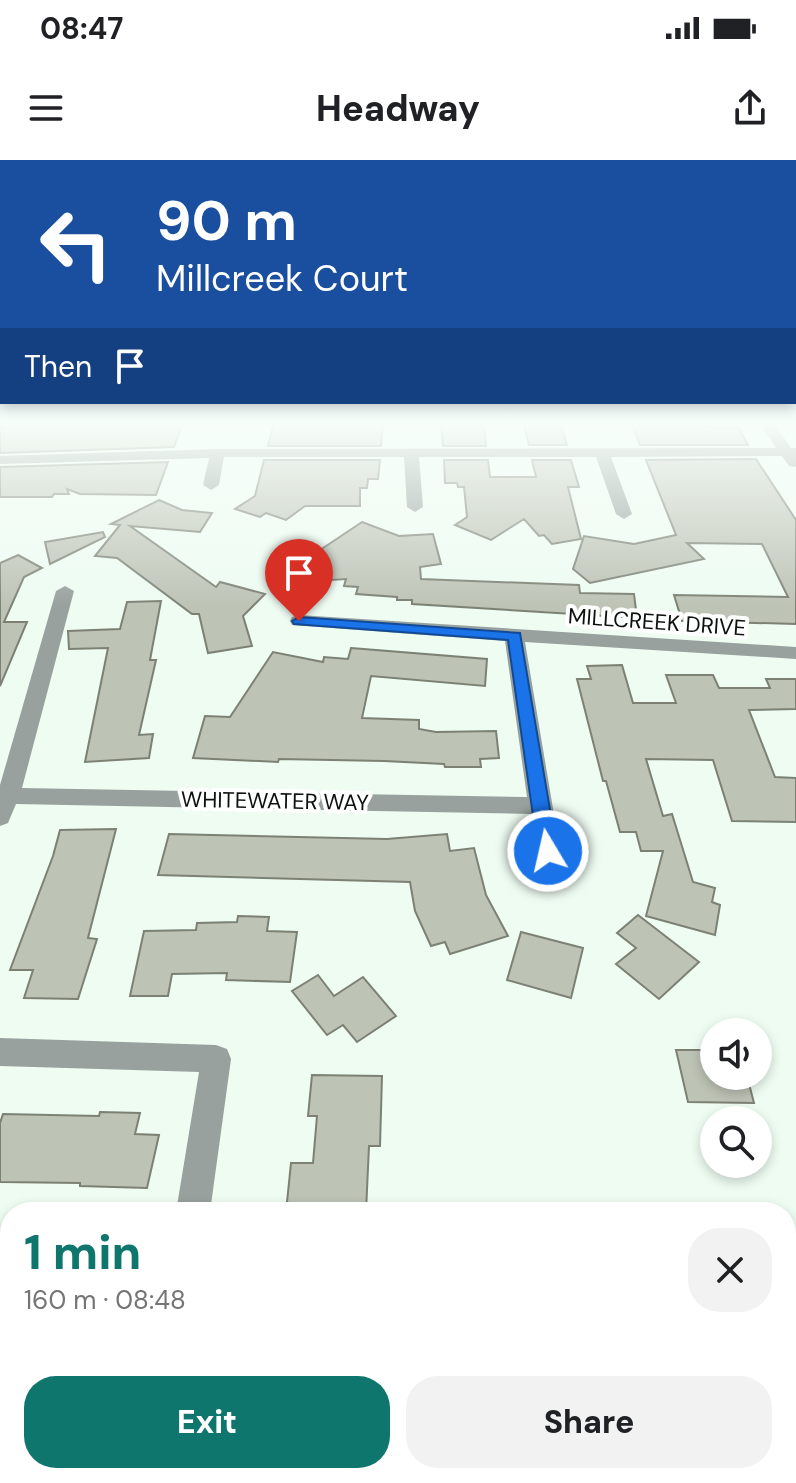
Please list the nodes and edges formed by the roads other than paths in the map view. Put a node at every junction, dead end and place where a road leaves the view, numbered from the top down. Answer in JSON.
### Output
{"nodes":[{"id":1,"x":413,"y":484,"type":"edge"},
{"id":2,"x":613,"y":484,"type":"edge"},
{"id":3,"x":415,"y":507,"type":"dead end"},
{"id":4,"x":624,"y":514,"type":"dead end"},
{"id":5,"x":65,"y":591,"type":"dead end"},
{"id":6,"x":299,"y":621,"type":"dead end"},
{"id":7,"x":514,"y":636,"type":"junction"},
{"id":8,"x":796,"y":653,"type":"edge"},
{"id":9,"x":4,"y":806,"type":"edge"},
{"id":10,"x":540,"y":806,"type":"junction"},
{"id":11,"x":551,"y":874,"type":"dead end"},
{"id":12,"x":0,"y":1052,"type":"edge"},
{"id":13,"x":195,"y":1202,"type":"edge"}],
"edges":[{"from":1,"to":3,"type":"street"},
{"from":2,"to":4,"type":"street"},
{"from":5,"to":9,"type":"street"},
{"from":6,"to":7,"type":"street","name":"MILLCREEK DRIVE"},
{"from":7,"to":8,"type":"street","name":"MILLCREEK DRIVE"},
{"from":7,"to":10,"type":"street"},
{"from":9,"to":10,"type":"street","name":"WHITEWATER WAY"},
{"from":10,"to":11,"type":"street"},
{"from":12,"to":13,"type":"street"}]}
